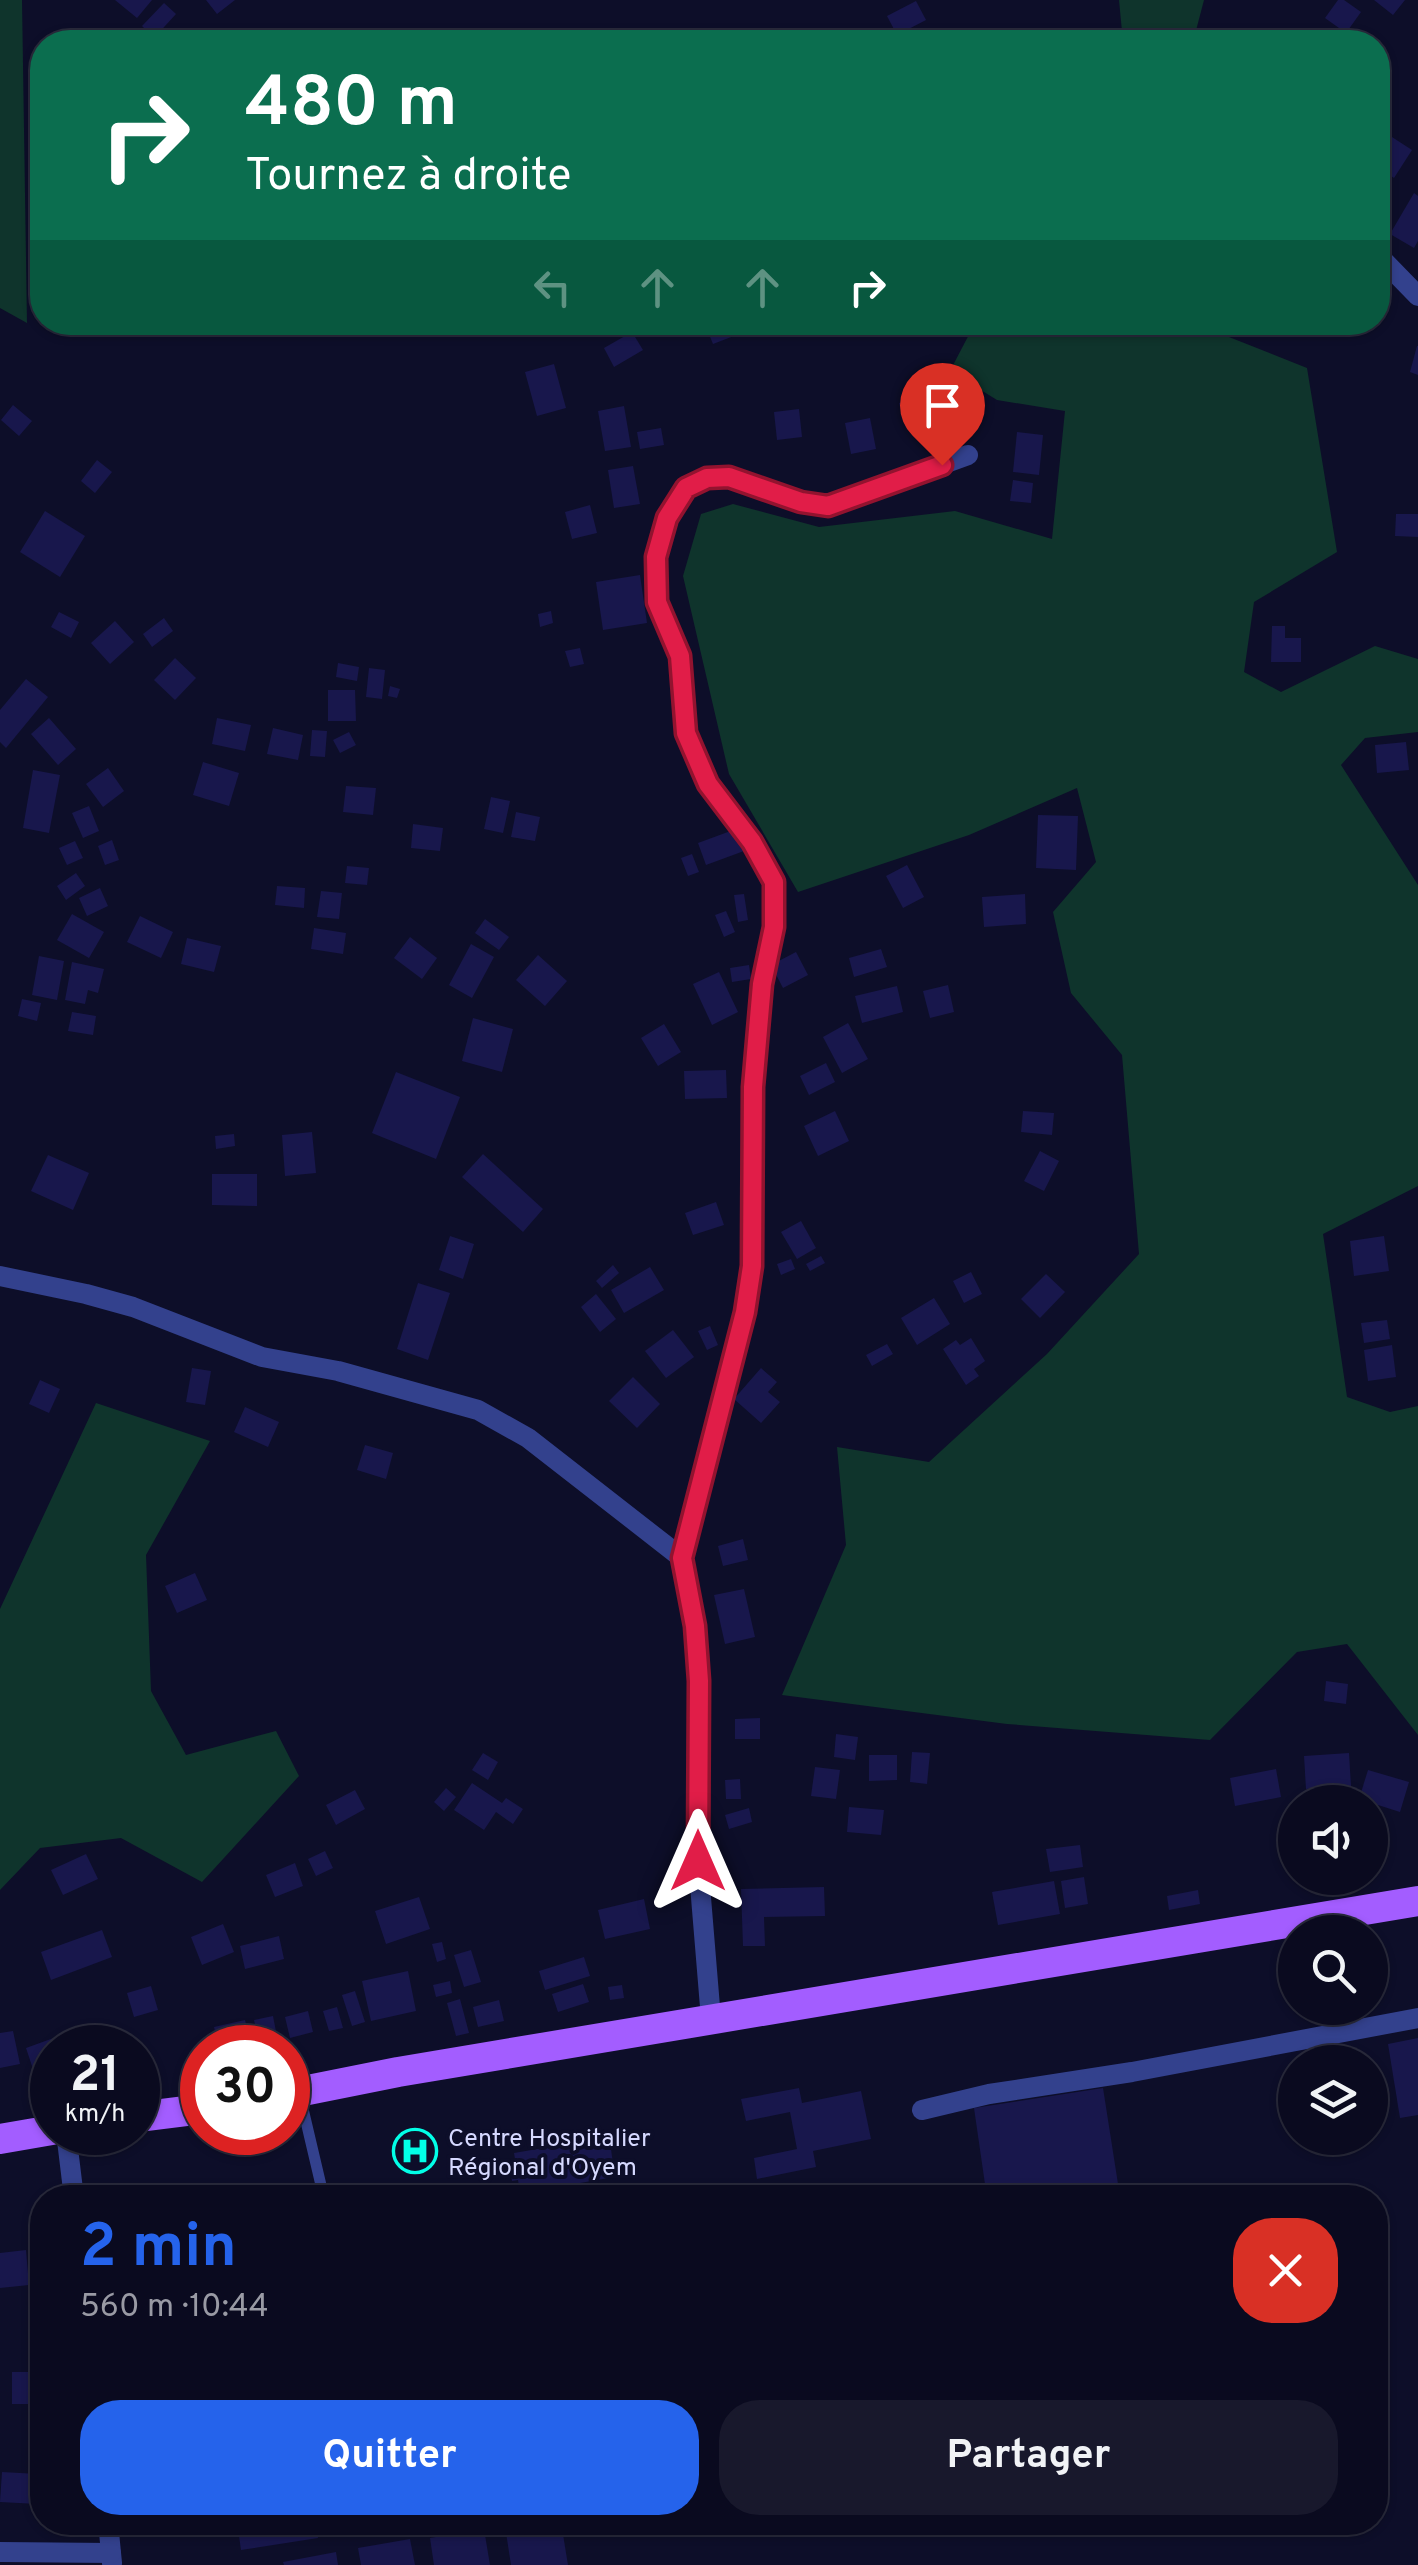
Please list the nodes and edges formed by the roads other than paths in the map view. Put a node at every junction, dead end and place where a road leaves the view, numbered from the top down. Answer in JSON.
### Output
{"nodes":[{"id":1,"x":1390,"y":268,"type":"edge"},
{"id":2,"x":1418,"y":296,"type":"edge"},
{"id":3,"x":968,"y":455,"type":"dead end"},
{"id":4,"x":0,"y":1276,"type":"edge"},
{"id":5,"x":682,"y":1558,"type":"junction"},
{"id":6,"x":1418,"y":1901,"type":"edge"},
{"id":7,"x":1418,"y":2018,"type":"edge"},
{"id":8,"x":711,"y":2019,"type":"junction"},
{"id":9,"x":310,"y":2090,"type":"edge"},
{"id":10,"x":922,"y":2110,"type":"dead end"},
{"id":11,"x":30,"y":2134,"type":"edge"},
{"id":12,"x":0,"y":2139,"type":"edge"},
{"id":13,"x":310,"y":2151,"type":"edge"},
{"id":14,"x":69,"y":2155,"type":"edge"},
{"id":15,"x":72,"y":2185,"type":"edge"},
{"id":16,"x":320,"y":2185,"type":"edge"},
{"id":17,"x":0,"y":2552,"type":"edge"},
{"id":18,"x":112,"y":2559,"type":"edge"}],
"edges":[{"from":1,"to":2,"type":"street"},
{"from":3,"to":5,"type":"street"},
{"from":4,"to":5,"type":"street"},
{"from":5,"to":8,"type":"street"},
{"from":6,"to":8,"type":"main road"},
{"from":7,"to":10,"type":"street"},
{"from":8,"to":9,"type":"main road"},
{"from":11,"to":12,"type":"main road"},
{"from":13,"to":16,"type":"lane"},
{"from":14,"to":15,"type":"street"},
{"from":17,"to":18,"type":"street"}]}
